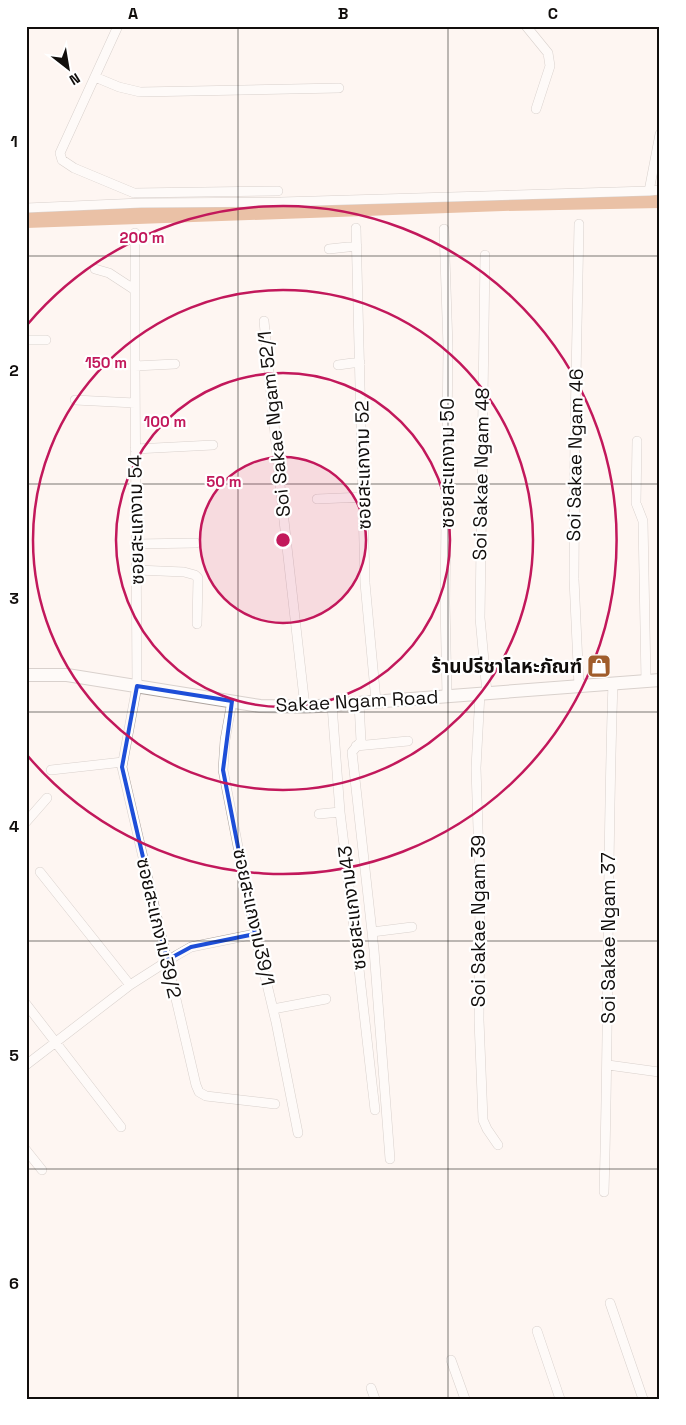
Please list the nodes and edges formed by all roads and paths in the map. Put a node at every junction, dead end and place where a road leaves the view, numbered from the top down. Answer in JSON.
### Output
{"nodes":[{"id":1,"x":118,"y":26,"type":"edge"},
{"id":2,"x":526,"y":26,"type":"edge"},
{"id":3,"x":95,"y":77,"type":"junction"},
{"id":4,"x":338,"y":88,"type":"dead end"},
{"id":5,"x":536,"y":109,"type":"dead end"},
{"id":6,"x":660,"y":134,"type":"edge"},
{"id":7,"x":649,"y":190,"type":"junction"},
{"id":8,"x":660,"y":190,"type":"edge"},
{"id":9,"x":278,"y":191,"type":"dead end"},
{"id":10,"x":26,"y":208,"type":"edge"},
{"id":11,"x":579,"y":224,"type":"dead end"},
{"id":12,"x":356,"y":228,"type":"dead end"},
{"id":13,"x":444,"y":229,"type":"dead end"},
{"id":14,"x":135,"y":233,"type":"dead end"},
{"id":15,"x":357,"y":246,"type":"junction"},
{"id":16,"x":329,"y":249,"type":"dead end"},
{"id":17,"x":485,"y":255,"type":"dead end"},
{"id":18,"x":95,"y":269,"type":"dead end"},
{"id":19,"x":135,"y":290,"type":"junction"},
{"id":20,"x":264,"y":320,"type":"dead end"},
{"id":21,"x":26,"y":340,"type":"edge"},
{"id":22,"x":46,"y":340,"type":"dead end"},
{"id":23,"x":360,"y":362,"type":"junction"},
{"id":24,"x":175,"y":364,"type":"dead end"},
{"id":25,"x":338,"y":365,"type":"dead end"},
{"id":26,"x":134,"y":366,"type":"junction"},
{"id":27,"x":75,"y":400,"type":"dead end"},
{"id":28,"x":135,"y":404,"type":"junction"},
{"id":29,"x":637,"y":441,"type":"dead end"},
{"id":30,"x":214,"y":445,"type":"dead end"},
{"id":31,"x":135,"y":449,"type":"junction"},
{"id":32,"x":364,"y":497,"type":"junction"},
{"id":33,"x":317,"y":499,"type":"dead end"},
{"id":34,"x":196,"y":543,"type":"dead end"},
{"id":35,"x":136,"y":544,"type":"junction"},
{"id":36,"x":137,"y":570,"type":"junction"},
{"id":37,"x":197,"y":624,"type":"dead end"},
{"id":38,"x":26,"y":675,"type":"edge"},
{"id":39,"x":660,"y":680,"type":"edge"},
{"id":40,"x":646,"y":681,"type":"junction"},
{"id":41,"x":613,"y":683,"type":"junction"},
{"id":42,"x":137,"y":686,"type":"junction"},
{"id":43,"x":579,"y":686,"type":"junction"},
{"id":44,"x":483,"y":693,"type":"junction"},
{"id":45,"x":447,"y":696,"type":"junction"},
{"id":46,"x":232,"y":701,"type":"junction"},
{"id":47,"x":376,"y":702,"type":"junction"},
{"id":48,"x":359,"y":703,"type":"junction"},
{"id":49,"x":332,"y":705,"type":"junction"},
{"id":50,"x":306,"y":707,"type":"junction"},
{"id":51,"x":408,"y":742,"type":"dead end"},
{"id":52,"x":356,"y":746,"type":"junction"},
{"id":53,"x":123,"y":762,"type":"junction"},
{"id":54,"x":51,"y":770,"type":"dead end"},
{"id":55,"x":47,"y":798,"type":"dead end"},
{"id":56,"x":340,"y":812,"type":"junction"},
{"id":57,"x":319,"y":814,"type":"dead end"},
{"id":58,"x":26,"y":822,"type":"edge"},
{"id":59,"x":40,"y":872,"type":"dead end"},
{"id":60,"x":412,"y":927,"type":"dead end"},
{"id":61,"x":372,"y":932,"type":"junction"},
{"id":62,"x":255,"y":934,"type":"junction"},
{"id":63,"x":167,"y":960,"type":"junction"},
{"id":64,"x":130,"y":986,"type":"junction"},
{"id":65,"x":326,"y":1000,"type":"dead end"},
{"id":66,"x":26,"y":1004,"type":"edge"},
{"id":67,"x":273,"y":1009,"type":"junction"},
{"id":68,"x":56,"y":1043,"type":"junction"},
{"id":69,"x":608,"y":1064,"type":"junction"},
{"id":70,"x":26,"y":1065,"type":"edge"},
{"id":71,"x":658,"y":1072,"type":"dead end"},
{"id":72,"x":275,"y":1104,"type":"dead end"},
{"id":73,"x":374,"y":1110,"type":"dead end"},
{"id":74,"x":120,"y":1128,"type":"dead end"},
{"id":75,"x":298,"y":1133,"type":"dead end"},
{"id":76,"x":498,"y":1145,"type":"dead end"},
{"id":77,"x":26,"y":1150,"type":"edge"},
{"id":78,"x":390,"y":1159,"type":"dead end"},
{"id":79,"x":42,"y":1170,"type":"dead end"},
{"id":80,"x":604,"y":1192,"type":"dead end"},
{"id":81,"x":610,"y":1304,"type":"dead end"},
{"id":82,"x":537,"y":1331,"type":"dead end"},
{"id":83,"x":451,"y":1360,"type":"dead end"},
{"id":84,"x":371,"y":1388,"type":"dead end"},
{"id":85,"x":375,"y":1399,"type":"edge"},
{"id":86,"x":465,"y":1399,"type":"edge"},
{"id":87,"x":560,"y":1399,"type":"edge"},
{"id":88,"x":644,"y":1399,"type":"edge"}],
"edges":[{"from":1,"to":3,"type":"street"},
{"from":2,"to":5,"type":"street"},
{"from":3,"to":4,"type":"street"},
{"from":3,"to":9,"type":"street"},
{"from":6,"to":7,"type":"street"},
{"from":7,"to":8,"type":"street"},
{"from":7,"to":10,"type":"street"},
{"from":11,"to":43,"type":"street","name":"Soi Sakae Ngam 46"},
{"from":12,"to":15,"type":"street","name":"ซอยสะแกงาม 52"},
{"from":13,"to":45,"type":"street","name":"ซอยสะแกงาม 50"},
{"from":14,"to":19,"type":"street","name":"ซอยสะแกงาม 54"},
{"from":15,"to":16,"type":"street"},
{"from":15,"to":23,"type":"street","name":"ซอยสะแกงาม 52"},
{"from":17,"to":44,"type":"street","name":"Soi Sakae Ngam 48"},
{"from":18,"to":19,"type":"street"},
{"from":19,"to":26,"type":"street","name":"ซอยสะแกงาม 54"},
{"from":20,"to":50,"type":"street","name":"Soi Sakae Ngam 52/1"},
{"from":21,"to":22,"type":"street"},
{"from":23,"to":25,"type":"street"},
{"from":23,"to":32,"type":"street","name":"ซอยสะแกงาม 52"},
{"from":24,"to":26,"type":"street"},
{"from":26,"to":28,"type":"street","name":"ซอยสะแกงาม 54"},
{"from":27,"to":28,"type":"street"},
{"from":28,"to":31,"type":"street","name":"ซอยสะแกงาม 54"},
{"from":29,"to":40,"type":"street"},
{"from":30,"to":31,"type":"street"},
{"from":31,"to":35,"type":"street","name":"ซอยสะแกงาม 54"},
{"from":32,"to":33,"type":"street"},
{"from":32,"to":47,"type":"street","name":"ซอยสะแกงาม 52"},
{"from":34,"to":35,"type":"street"},
{"from":35,"to":36,"type":"street","name":"ซอยสะแกงาม 54"},
{"from":36,"to":37,"type":"street"},
{"from":36,"to":42,"type":"street","name":"ซอยสะแกงาม 54"},
{"from":38,"to":42,"type":"street","name":"Sakae Ngam Road"},
{"from":39,"to":40,"type":"street","name":"Sakae Ngam Road"},
{"from":40,"to":41,"type":"street","name":"Sakae Ngam Road"},
{"from":41,"to":43,"type":"street","name":"Sakae Ngam Road"},
{"from":41,"to":69,"type":"street","name":"Soi Sakae Ngam 37"},
{"from":42,"to":46,"type":"street","name":"Sakae Ngam Road"},
{"from":42,"to":53,"type":"street","name":"ซอยสะแกงาม39/2"},
{"from":43,"to":44,"type":"street","name":"Sakae Ngam Road"},
{"from":44,"to":45,"type":"street","name":"Sakae Ngam Road"},
{"from":44,"to":76,"type":"street","name":"Soi Sakae Ngam 39"},
{"from":45,"to":47,"type":"street","name":"Sakae Ngam Road"},
{"from":46,"to":50,"type":"street","name":"Sakae Ngam Road"},
{"from":46,"to":62,"type":"street","name":"ซอยสะแกงาม39/1"},
{"from":47,"to":48,"type":"street","name":"Sakae Ngam Road"},
{"from":48,"to":49,"type":"street","name":"Sakae Ngam Road"},
{"from":48,"to":52,"type":"street"},
{"from":49,"to":50,"type":"street","name":"Sakae Ngam Road"},
{"from":49,"to":56,"type":"street","name":"ซอยสะแกงาม43"},
{"from":51,"to":52,"type":"street"},
{"from":52,"to":61,"type":"street"},
{"from":53,"to":54,"type":"street"},
{"from":53,"to":63,"type":"street","name":"ซอยสะแกงาม39/2"},
{"from":55,"to":58,"type":"street"},
{"from":56,"to":57,"type":"street"},
{"from":56,"to":73,"type":"street","name":"ซอยสะแกงาม43"},
{"from":59,"to":64,"type":"street"},
{"from":60,"to":61,"type":"street"},
{"from":61,"to":78,"type":"street"},
{"from":62,"to":63,"type":"street"},
{"from":62,"to":67,"type":"street","name":"ซอยสะแกงาม39/1"},
{"from":63,"to":64,"type":"street"},
{"from":63,"to":72,"type":"street","name":"ซอยสะแกงาม39/2"},
{"from":64,"to":68,"type":"street"},
{"from":65,"to":67,"type":"street"},
{"from":66,"to":68,"type":"street"},
{"from":67,"to":75,"type":"street","name":"ซอยสะแกงาม39/1"},
{"from":68,"to":70,"type":"street"},
{"from":68,"to":74,"type":"street"},
{"from":69,"to":71,"type":"street"},
{"from":69,"to":80,"type":"street","name":"Soi Sakae Ngam 37"},
{"from":77,"to":79,"type":"street"},
{"from":81,"to":88,"type":"street"},
{"from":82,"to":87,"type":"street"},
{"from":83,"to":86,"type":"street"},
{"from":84,"to":85,"type":"street"}]}
